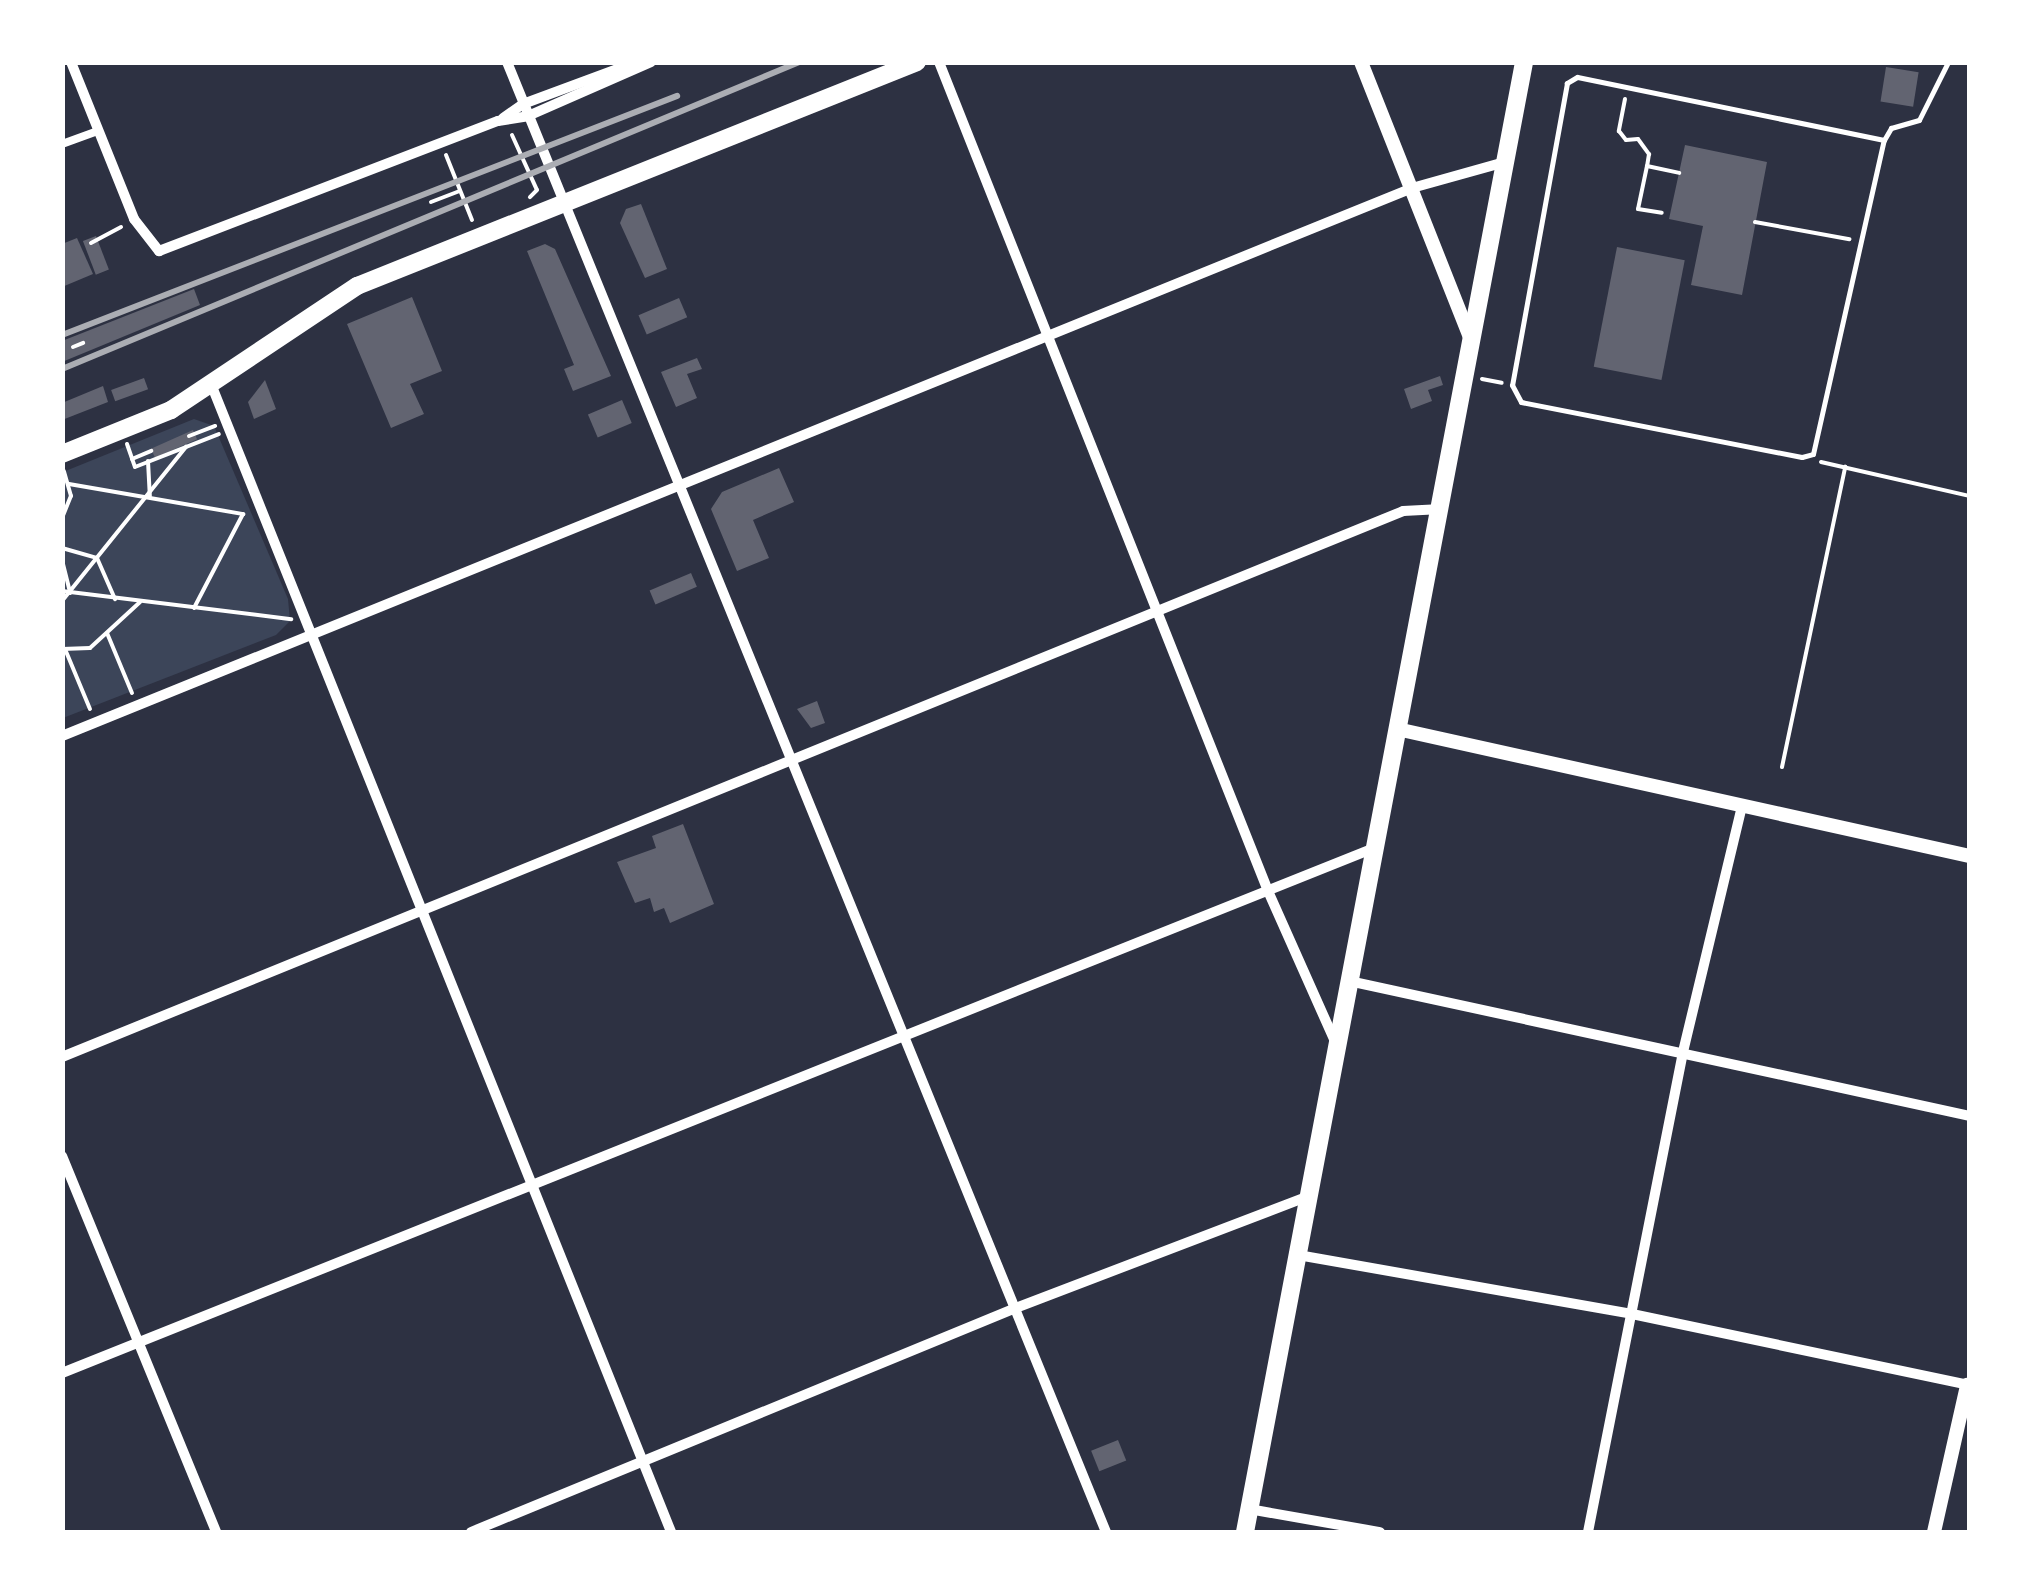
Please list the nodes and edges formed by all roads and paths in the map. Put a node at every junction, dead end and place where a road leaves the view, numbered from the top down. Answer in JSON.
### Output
{"nodes":[{"id":1,"x":71,"y":62,"type":"edge"},
{"id":2,"x":507,"y":62,"type":"edge"},
{"id":3,"x":636,"y":62,"type":"edge"},
{"id":4,"x":651,"y":62,"type":"edge"},
{"id":5,"x":917,"y":62,"type":"edge"},
{"id":6,"x":939,"y":62,"type":"edge"},
{"id":7,"x":1361,"y":62,"type":"edge"},
{"id":8,"x":1524,"y":62,"type":"edge"},
{"id":9,"x":1948,"y":62,"type":"edge"},
{"id":10,"x":1627,"y":88,"type":"junction"},
{"id":11,"x":523,"y":104,"type":"junction"},
{"id":12,"x":528,"y":116,"type":"junction"},
{"id":13,"x":498,"y":121,"type":"junction"},
{"id":14,"x":98,"y":130,"type":"junction"},
{"id":15,"x":1884,"y":140,"type":"junction"},
{"id":16,"x":442,"y":143,"type":"junction"},
{"id":17,"x":62,"y":144,"type":"edge"},
{"id":18,"x":521,"y":157,"type":"dead end"},
{"id":19,"x":1505,"y":162,"type":"junction"},
{"id":20,"x":1647,"y":166,"type":"junction"},
{"id":21,"x":1679,"y":173,"type":"dead end"},
{"id":22,"x":1412,"y":188,"type":"junction"},
{"id":23,"x":459,"y":191,"type":"junction"},
{"id":24,"x":530,"y":196,"type":"dead end"},
{"id":25,"x":431,"y":202,"type":"dead end"},
{"id":26,"x":516,"y":203,"type":"dead end"},
{"id":27,"x":565,"y":204,"type":"junction"},
{"id":28,"x":1662,"y":213,"type":"dead end"},
{"id":29,"x":487,"y":216,"type":"dead end"},
{"id":30,"x":134,"y":220,"type":"junction"},
{"id":31,"x":1756,"y":222,"type":"dead end"},
{"id":32,"x":1860,"y":242,"type":"junction"},
{"id":33,"x":91,"y":243,"type":"dead end"},
{"id":34,"x":1470,"y":336,"type":"junction"},
{"id":35,"x":1052,"y":337,"type":"junction"},
{"id":36,"x":83,"y":343,"type":"dead end"},
{"id":37,"x":74,"y":347,"type":"dead end"},
{"id":38,"x":1464,"y":376,"type":"junction"},
{"id":39,"x":212,"y":384,"type":"junction"},
{"id":40,"x":1512,"y":385,"type":"junction"},
{"id":41,"x":230,"y":425,"type":"junction"},
{"id":42,"x":122,"y":430,"type":"junction"},
{"id":43,"x":189,"y":436,"type":"dead end"},
{"id":44,"x":186,"y":447,"type":"junction"},
{"id":45,"x":151,"y":451,"type":"dead end"},
{"id":46,"x":62,"y":454,"type":"edge"},
{"id":47,"x":1802,"y":458,"type":"junction"},
{"id":48,"x":132,"y":459,"type":"junction"},
{"id":49,"x":148,"y":461,"type":"junction"},
{"id":50,"x":1845,"y":467,"type":"junction"},
{"id":51,"x":62,"y":468,"type":"edge"},
{"id":52,"x":69,"y":484,"type":"junction"},
{"id":53,"x":679,"y":486,"type":"junction"},
{"id":54,"x":150,"y":496,"type":"junction"},
{"id":55,"x":1970,"y":496,"type":"edge"},
{"id":56,"x":1437,"y":508,"type":"junction"},
{"id":57,"x":264,"y":509,"type":"junction"},
{"id":58,"x":243,"y":514,"type":"junction"},
{"id":59,"x":62,"y":518,"type":"edge"},
{"id":60,"x":62,"y":548,"type":"edge"},
{"id":61,"x":97,"y":558,"type":"junction"},
{"id":62,"x":62,"y":560,"type":"edge"},
{"id":63,"x":62,"y":582,"type":"edge"},
{"id":64,"x":62,"y":591,"type":"edge"},
{"id":65,"x":70,"y":593,"type":"junction"},
{"id":66,"x":115,"y":598,"type":"junction"},
{"id":67,"x":62,"y":601,"type":"edge"},
{"id":68,"x":141,"y":601,"type":"junction"},
{"id":69,"x":194,"y":608,"type":"junction"},
{"id":70,"x":1155,"y":610,"type":"junction"},
{"id":71,"x":310,"y":625,"type":"junction"},
{"id":72,"x":107,"y":633,"type":"junction"},
{"id":73,"x":64,"y":648,"type":"edge"},
{"id":74,"x":137,"y":706,"type":"junction"},
{"id":75,"x":96,"y":723,"type":"junction"},
{"id":76,"x":1397,"y":729,"type":"junction"},
{"id":77,"x":62,"y":736,"type":"edge"},
{"id":78,"x":788,"y":764,"type":"junction"},
{"id":79,"x":1782,"y":767,"type":"dead end"},
{"id":80,"x":1742,"y":806,"type":"junction"},
{"id":81,"x":1374,"y":848,"type":"junction"},
{"id":82,"x":1970,"y":856,"type":"edge"},
{"id":83,"x":1268,"y":891,"type":"junction"},
{"id":84,"x":420,"y":908,"type":"junction"},
{"id":85,"x":1349,"y":981,"type":"junction"},
{"id":86,"x":902,"y":1038,"type":"junction"},
{"id":87,"x":1336,"y":1044,"type":"junction"},
{"id":88,"x":62,"y":1056,"type":"edge"},
{"id":89,"x":1682,"y":1056,"type":"junction"},
{"id":90,"x":1970,"y":1116,"type":"edge"},
{"id":91,"x":62,"y":1156,"type":"edge"},
{"id":92,"x":533,"y":1188,"type":"junction"},
{"id":93,"x":1309,"y":1196,"type":"junction"},
{"id":94,"x":1298,"y":1254,"type":"junction"},
{"id":95,"x":1013,"y":1309,"type":"junction"},
{"id":96,"x":1632,"y":1314,"type":"junction"},
{"id":97,"x":138,"y":1343,"type":"junction"},
{"id":98,"x":62,"y":1373,"type":"edge"},
{"id":99,"x":1969,"y":1381,"type":"edge"},
{"id":100,"x":642,"y":1463,"type":"junction"},
{"id":101,"x":1250,"y":1509,"type":"junction"},
{"id":102,"x":216,"y":1532,"type":"edge"},
{"id":103,"x":471,"y":1532,"type":"edge"},
{"id":104,"x":671,"y":1532,"type":"edge"},
{"id":105,"x":1106,"y":1532,"type":"edge"},
{"id":106,"x":1245,"y":1532,"type":"edge"},
{"id":107,"x":1380,"y":1532,"type":"edge"},
{"id":108,"x":1588,"y":1532,"type":"edge"},
{"id":109,"x":1934,"y":1532,"type":"edge"}],
"edges":[{"from":1,"to":14,"type":"street"},
{"from":2,"to":11,"type":"street"},
{"from":3,"to":11,"type":"street"},
{"from":4,"to":12,"type":"street"},
{"from":5,"to":27,"type":"main road"},
{"from":6,"to":35,"type":"street"},
{"from":7,"to":22,"type":"street"},
{"from":8,"to":19,"type":"main road"},
{"from":9,"to":15,"type":"lane"},
{"from":10,"to":15,"type":"lane"},
{"from":10,"to":20,"type":"path"},
{"from":10,"to":40,"type":"lane"},
{"from":11,"to":12,"type":"street"},
{"from":11,"to":13,"type":"street"},
{"from":12,"to":13,"type":"street"},
{"from":12,"to":27,"type":"street"},
{"from":13,"to":16,"type":"street"},
{"from":13,"to":18,"type":"path"},
{"from":14,"to":17,"type":"street"},
{"from":14,"to":30,"type":"street"},
{"from":15,"to":32,"type":"lane"},
{"from":16,"to":23,"type":"path"},
{"from":16,"to":30,"type":"street"},
{"from":19,"to":22,"type":"street"},
{"from":19,"to":34,"type":"main road"},
{"from":20,"to":21,"type":"path"},
{"from":20,"to":28,"type":"path"},
{"from":22,"to":34,"type":"street"},
{"from":22,"to":35,"type":"street"},
{"from":23,"to":25,"type":"path"},
{"from":23,"to":29,"type":"path"},
{"from":24,"to":26,"type":"path"},
{"from":27,"to":39,"type":"main road"},
{"from":27,"to":53,"type":"street"},
{"from":30,"to":33,"type":"path"},
{"from":31,"to":32,"type":"path"},
{"from":32,"to":47,"type":"lane"},
{"from":34,"to":38,"type":"main road"},
{"from":35,"to":53,"type":"street"},
{"from":35,"to":70,"type":"street"},
{"from":36,"to":37,"type":"path"},
{"from":38,"to":40,"type":"path"},
{"from":38,"to":56,"type":"main road"},
{"from":39,"to":41,"type":"street"},
{"from":39,"to":42,"type":"main road"},
{"from":40,"to":47,"type":"lane"},
{"from":41,"to":43,"type":"path"},
{"from":41,"to":44,"type":"path"},
{"from":41,"to":57,"type":"street"},
{"from":42,"to":46,"type":"main road"},
{"from":42,"to":48,"type":"path"},
{"from":44,"to":49,"type":"path"},
{"from":44,"to":54,"type":"path"},
{"from":45,"to":48,"type":"path"},
{"from":47,"to":50,"type":"path"},
{"from":48,"to":49,"type":"path"},
{"from":49,"to":54,"type":"path"},
{"from":50,"to":55,"type":"path"},
{"from":50,"to":79,"type":"path"},
{"from":51,"to":52,"type":"path"},
{"from":52,"to":54,"type":"path"},
{"from":52,"to":59,"type":"path"},
{"from":53,"to":71,"type":"street"},
{"from":53,"to":78,"type":"street"},
{"from":54,"to":58,"type":"path"},
{"from":54,"to":61,"type":"path"},
{"from":56,"to":70,"type":"street"},
{"from":56,"to":76,"type":"main road"},
{"from":57,"to":58,"type":"path"},
{"from":57,"to":71,"type":"street"},
{"from":58,"to":69,"type":"path"},
{"from":60,"to":61,"type":"path"},
{"from":61,"to":65,"type":"path"},
{"from":61,"to":66,"type":"path"},
{"from":62,"to":65,"type":"path"},
{"from":63,"to":65,"type":"path"},
{"from":64,"to":65,"type":"path"},
{"from":65,"to":66,"type":"path"},
{"from":65,"to":67,"type":"path"},
{"from":66,"to":68,"type":"path"},
{"from":68,"to":69,"type":"path"},
{"from":68,"to":72,"type":"path"},
{"from":69,"to":71,"type":"path"},
{"from":70,"to":78,"type":"street"},
{"from":70,"to":83,"type":"street"},
{"from":71,"to":74,"type":"street"},
{"from":71,"to":84,"type":"street"},
{"from":72,"to":73,"type":"path"},
{"from":72,"to":74,"type":"path"},
{"from":73,"to":75,"type":"path"},
{"from":74,"to":75,"type":"street"},
{"from":75,"to":77,"type":"street"},
{"from":76,"to":80,"type":"street"},
{"from":76,"to":81,"type":"main road"},
{"from":78,"to":84,"type":"street"},
{"from":78,"to":86,"type":"street"},
{"from":80,"to":82,"type":"street"},
{"from":80,"to":89,"type":"street"},
{"from":81,"to":83,"type":"street"},
{"from":81,"to":85,"type":"main road"},
{"from":83,"to":86,"type":"street"},
{"from":83,"to":87,"type":"street"},
{"from":84,"to":88,"type":"street"},
{"from":84,"to":92,"type":"street"},
{"from":85,"to":87,"type":"main road"},
{"from":85,"to":89,"type":"street"},
{"from":86,"to":92,"type":"street"},
{"from":86,"to":95,"type":"street"},
{"from":87,"to":93,"type":"main road"},
{"from":89,"to":90,"type":"street"},
{"from":89,"to":96,"type":"street"},
{"from":91,"to":97,"type":"street"},
{"from":92,"to":97,"type":"street"},
{"from":92,"to":100,"type":"street"},
{"from":93,"to":94,"type":"main road"},
{"from":93,"to":95,"type":"street"},
{"from":94,"to":96,"type":"street"},
{"from":94,"to":101,"type":"main road"},
{"from":95,"to":100,"type":"street"},
{"from":95,"to":105,"type":"street"},
{"from":96,"to":99,"type":"street"},
{"from":96,"to":108,"type":"street"},
{"from":97,"to":98,"type":"street"},
{"from":97,"to":102,"type":"street"},
{"from":99,"to":109,"type":"street"},
{"from":100,"to":103,"type":"street"},
{"from":100,"to":104,"type":"street"},
{"from":101,"to":106,"type":"main road"},
{"from":101,"to":107,"type":"street"}]}
